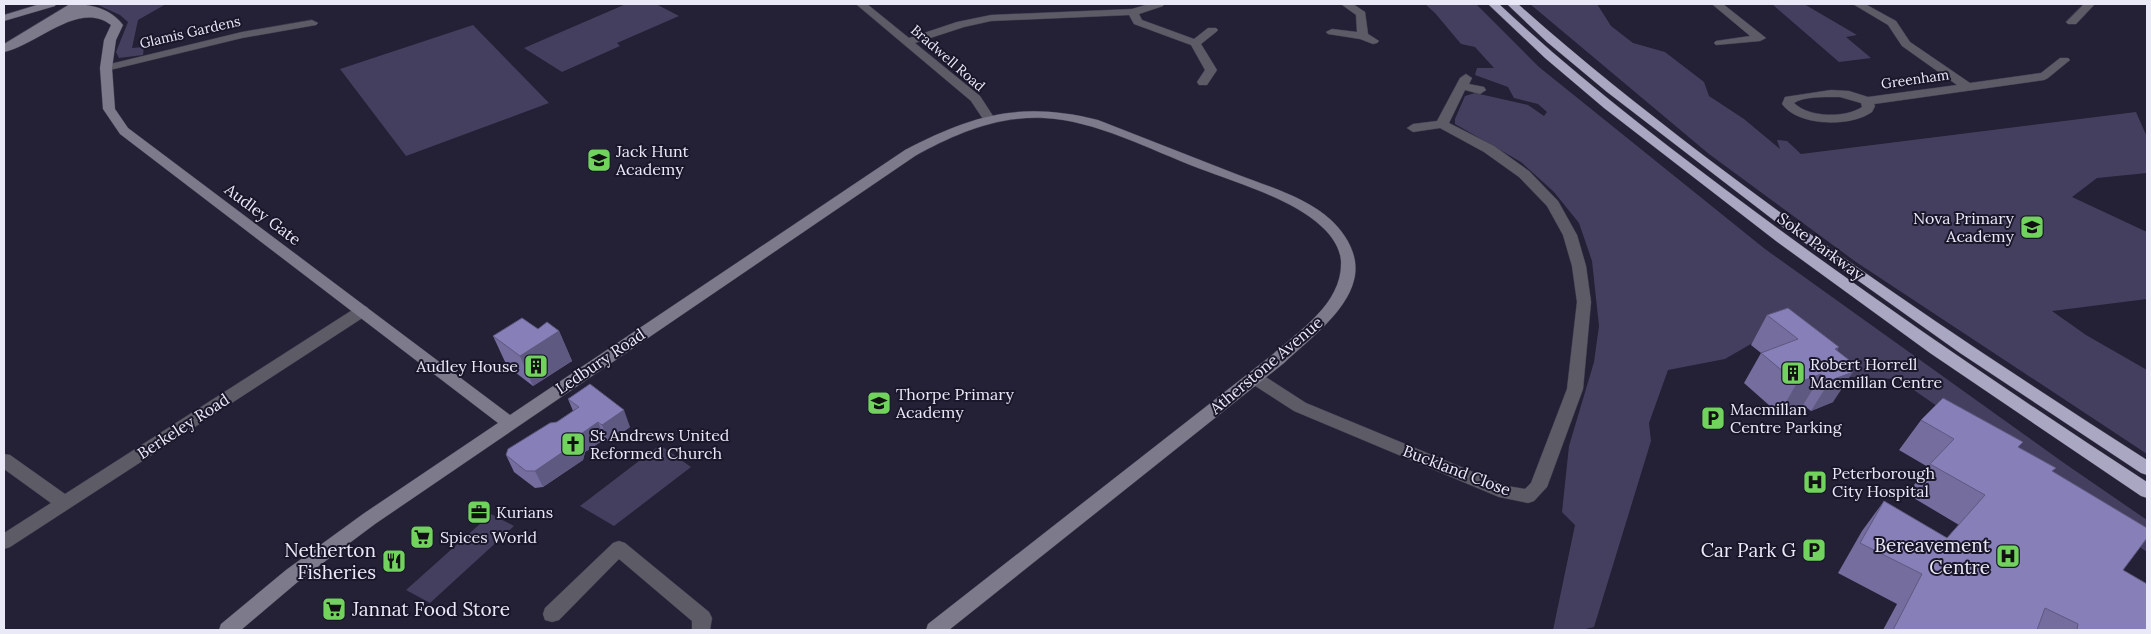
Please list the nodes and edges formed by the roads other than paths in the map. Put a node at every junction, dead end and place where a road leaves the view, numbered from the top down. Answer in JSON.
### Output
{"nodes":[{"id":1,"x":51,"y":4,"type":"edge"},
{"id":2,"x":861,"y":4,"type":"edge"},
{"id":3,"x":1054,"y":4,"type":"edge"},
{"id":4,"x":1158,"y":4,"type":"edge"},
{"id":5,"x":1346,"y":4,"type":"edge"},
{"id":6,"x":1493,"y":4,"type":"edge"},
{"id":7,"x":1512,"y":4,"type":"edge"},
{"id":8,"x":1720,"y":4,"type":"edge"},
{"id":9,"x":1858,"y":4,"type":"edge"},
{"id":10,"x":2090,"y":4,"type":"edge"},
{"id":11,"x":75,"y":6,"type":"edge"},
{"id":12,"x":1132,"y":12,"type":"junction"},
{"id":13,"x":1057,"y":16,"type":"junction"},
{"id":14,"x":4,"y":18,"type":"edge"},
{"id":15,"x":2072,"y":22,"type":"dead end"},
{"id":16,"x":312,"y":23,"type":"dead end"},
{"id":17,"x":1212,"y":30,"type":"dead end"},
{"id":18,"x":1332,"y":32,"type":"dead end"},
{"id":19,"x":907,"y":42,"type":"junction"},
{"id":20,"x":1194,"y":43,"type":"junction"},
{"id":21,"x":1720,"y":43,"type":"dead end"},
{"id":22,"x":4,"y":49,"type":"edge"},
{"id":23,"x":2064,"y":60,"type":"dead end"},
{"id":24,"x":106,"y":68,"type":"junction"},
{"id":25,"x":1203,"y":82,"type":"dead end"},
{"id":26,"x":1968,"y":87,"type":"junction"},
{"id":27,"x":1480,"y":90,"type":"dead end"},
{"id":28,"x":1866,"y":101,"type":"junction"},
{"id":29,"x":989,"y":118,"type":"junction"},
{"id":30,"x":1442,"y":124,"type":"junction"},
{"id":31,"x":1413,"y":128,"type":"dead end"},
{"id":32,"x":362,"y":311,"type":"junction"},
{"id":33,"x":1255,"y":378,"type":"junction"},
{"id":34,"x":509,"y":423,"type":"junction"},
{"id":35,"x":4,"y":460,"type":"edge"},
{"id":36,"x":2147,"y":468,"type":"edge"},
{"id":37,"x":2147,"y":491,"type":"edge"},
{"id":38,"x":65,"y":503,"type":"junction"},
{"id":39,"x":4,"y":542,"type":"edge"},
{"id":40,"x":552,"y":614,"type":"dead end"},
{"id":41,"x":228,"y":630,"type":"edge"},
{"id":42,"x":701,"y":630,"type":"edge"},
{"id":43,"x":936,"y":630,"type":"edge"}],
"edges":[{"from":1,"to":14,"type":"street"},
{"from":2,"to":19,"type":"street","name":"Bradwell Road"},
{"from":3,"to":13,"type":"street"},
{"from":4,"to":12,"type":"street"},
{"from":5,"to":18,"type":"street"},
{"from":6,"to":37,"type":"highway","name":"Soke Parkway"},
{"from":7,"to":36,"type":"highway","name":"Soke Parkway"},
{"from":8,"to":21,"type":"street"},
{"from":9,"to":26,"type":"street","name":"Greenham"},
{"from":10,"to":15,"type":"street"},
{"from":11,"to":22,"type":"street"},
{"from":11,"to":24,"type":"street","name":"Audley Gate"},
{"from":12,"to":13,"type":"street"},
{"from":12,"to":20,"type":"street"},
{"from":13,"to":19,"type":"street"},
{"from":16,"to":24,"type":"street","name":"Glamis Gardens"},
{"from":17,"to":20,"type":"street"},
{"from":19,"to":29,"type":"street","name":"Bradwell Road"},
{"from":20,"to":25,"type":"street"},
{"from":23,"to":26,"type":"street","name":"Greenham"},
{"from":24,"to":32,"type":"street","name":"Audley Gate"},
{"from":26,"to":28,"type":"street","name":"Greenham"},
{"from":27,"to":30,"type":"street"},
{"from":28,"to":28,"type":"street","name":"Greenham"},
{"from":29,"to":33,"type":"street","name":"Atherstone Avenue"},
{"from":29,"to":34,"type":"street","name":"Ledbury Road"},
{"from":30,"to":31,"type":"street"},
{"from":30,"to":33,"type":"street","name":"Buckland Close"},
{"from":32,"to":34,"type":"street","name":"Audley Gate"},
{"from":32,"to":38,"type":"street","name":"Berkeley Road"},
{"from":33,"to":43,"type":"street","name":"Atherstone Avenue"},
{"from":34,"to":41,"type":"street","name":"Ledbury Road"},
{"from":35,"to":38,"type":"street"},
{"from":38,"to":39,"type":"street","name":"Berkeley Road"},
{"from":40,"to":42,"type":"street"}]}
